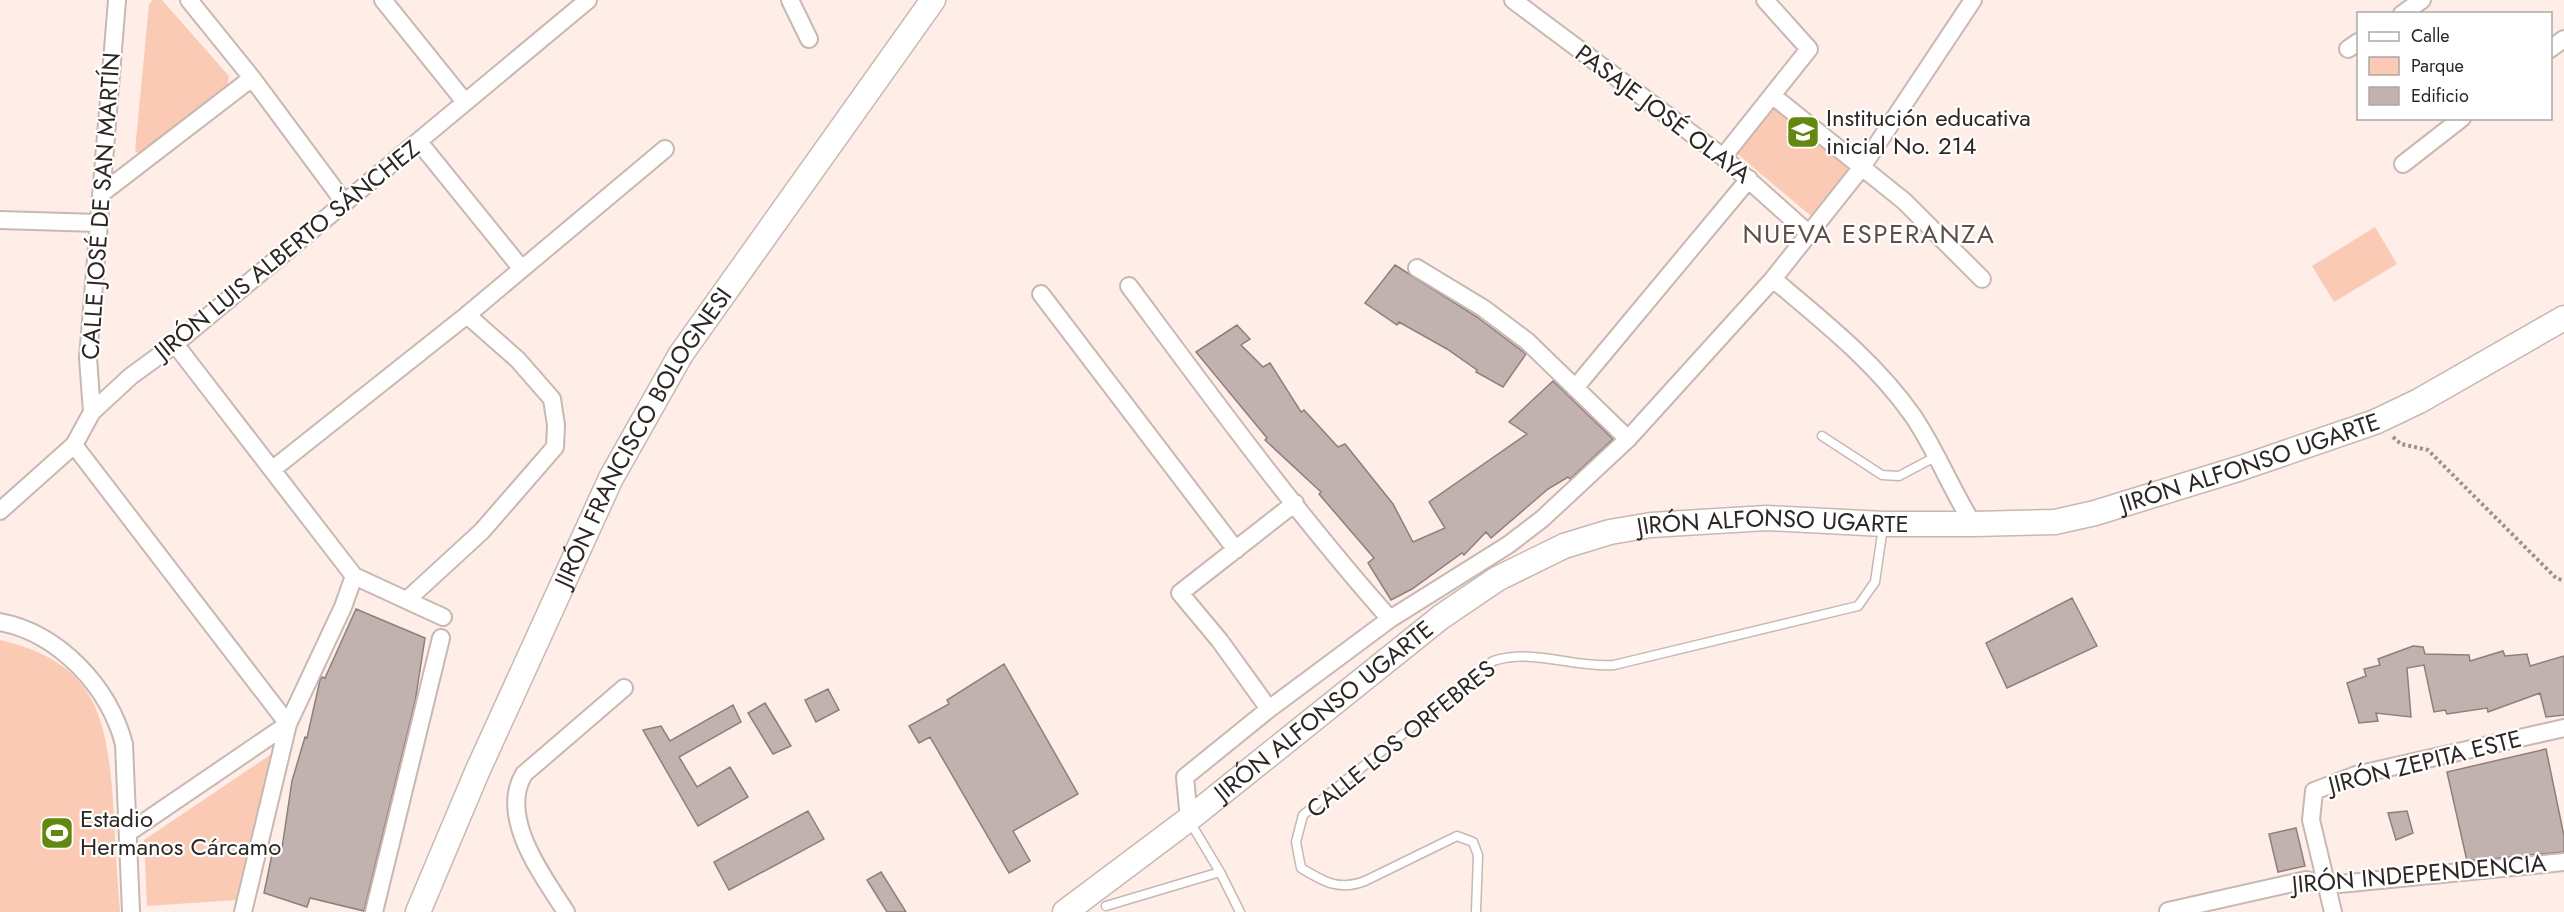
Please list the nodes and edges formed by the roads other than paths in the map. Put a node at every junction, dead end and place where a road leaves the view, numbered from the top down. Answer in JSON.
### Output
{"nodes":[{"id":1,"x":117,"y":0,"type":"edge"},
{"id":2,"x":189,"y":0,"type":"edge"},
{"id":3,"x":383,"y":0,"type":"edge"},
{"id":4,"x":588,"y":0,"type":"edge"},
{"id":5,"x":790,"y":0,"type":"edge"},
{"id":6,"x":933,"y":0,"type":"edge"},
{"id":7,"x":1513,"y":0,"type":"edge"},
{"id":8,"x":1765,"y":0,"type":"edge"},
{"id":9,"x":1973,"y":0,"type":"edge"},
{"id":10,"x":2422,"y":0,"type":"edge"},
{"id":11,"x":2405,"y":12,"type":"edge"},
{"id":12,"x":810,"y":39,"type":"dead end"},
{"id":13,"x":252,"y":78,"type":"junction"},
{"id":14,"x":1773,"y":96,"type":"junction"},
{"id":15,"x":465,"y":102,"type":"junction"},
{"id":16,"x":2459,"y":120,"type":"edge"},
{"id":17,"x":419,"y":142,"type":"junction"},
{"id":18,"x":664,"y":149,"type":"dead end"},
{"id":19,"x":1723,"y":157,"type":"junction"},
{"id":20,"x":2403,"y":164,"type":"dead end"},
{"id":21,"x":1862,"y":167,"type":"junction"},
{"id":22,"x":1749,"y":179,"type":"junction"},
{"id":23,"x":101,"y":194,"type":"junction"},
{"id":24,"x":344,"y":202,"type":"junction"},
{"id":25,"x":0,"y":220,"type":"edge"},
{"id":26,"x":98,"y":223,"type":"junction"},
{"id":27,"x":1808,"y":233,"type":"junction"},
{"id":28,"x":521,"y":268,"type":"junction"},
{"id":29,"x":1417,"y":268,"type":"dead end"},
{"id":30,"x":1773,"y":279,"type":"junction"},
{"id":31,"x":1982,"y":279,"type":"dead end"},
{"id":32,"x":1129,"y":286,"type":"dead end"},
{"id":33,"x":1041,"y":294,"type":"dead end"},
{"id":34,"x":467,"y":315,"type":"junction"},
{"id":35,"x":2564,"y":318,"type":"edge"},
{"id":36,"x":175,"y":344,"type":"junction"},
{"id":37,"x":1575,"y":388,"type":"junction"},
{"id":38,"x":92,"y":412,"type":"junction"},
{"id":39,"x":1822,"y":436,"type":"dead end"},
{"id":40,"x":1628,"y":439,"type":"junction"},
{"id":41,"x":74,"y":445,"type":"junction"},
{"id":42,"x":1935,"y":457,"type":"junction"},
{"id":43,"x":273,"y":470,"type":"junction"},
{"id":44,"x":1295,"y":503,"type":"junction"},
{"id":45,"x":0,"y":511,"type":"edge"},
{"id":46,"x":1884,"y":524,"type":"junction"},
{"id":47,"x":1973,"y":524,"type":"junction"},
{"id":48,"x":1236,"y":550,"type":"junction"},
{"id":49,"x":354,"y":576,"type":"junction"},
{"id":50,"x":1424,"y":598,"type":"junction"},
{"id":51,"x":408,"y":599,"type":"junction"},
{"id":52,"x":443,"y":617,"type":"dead end"},
{"id":53,"x":1441,"y":617,"type":"junction"},
{"id":54,"x":1390,"y":619,"type":"junction"},
{"id":55,"x":0,"y":622,"type":"edge"},
{"id":56,"x":441,"y":638,"type":"dead end"},
{"id":57,"x":624,"y":688,"type":"dead end"},
{"id":58,"x":1269,"y":709,"type":"junction"},
{"id":59,"x":288,"y":724,"type":"junction"},
{"id":60,"x":2564,"y":728,"type":"edge"},
{"id":61,"x":1189,"y":819,"type":"junction"},
{"id":62,"x":128,"y":833,"type":"junction"},
{"id":63,"x":2564,"y":862,"type":"edge"},
{"id":64,"x":1220,"y":872,"type":"junction"},
{"id":65,"x":2329,"y":885,"type":"junction"},
{"id":66,"x":1103,"y":902,"type":"edge"},
{"id":67,"x":2168,"y":911,"type":"edge"},
{"id":68,"x":131,"y":912,"type":"edge"},
{"id":69,"x":243,"y":912,"type":"edge"},
{"id":70,"x":374,"y":912,"type":"edge"},
{"id":71,"x":418,"y":912,"type":"edge"},
{"id":72,"x":566,"y":912,"type":"edge"},
{"id":73,"x":1065,"y":912,"type":"edge"},
{"id":74,"x":1240,"y":912,"type":"edge"},
{"id":75,"x":1476,"y":912,"type":"edge"},
{"id":76,"x":2333,"y":912,"type":"edge"}],
"edges":[{"from":1,"to":23,"type":"street","name":"CALLE JOSÉ DE SAN MARTÍN"},
{"from":2,"to":13,"type":"street"},
{"from":3,"to":15,"type":"street"},
{"from":4,"to":15,"type":"street","name":"JIRÓN LUIS ALBERTO SÁNCHEZ"},
{"from":5,"to":12,"type":"street"},
{"from":6,"to":71,"type":"main road","name":"JIRÓN FRANCISCO BOLOGNESI"},
{"from":7,"to":19,"type":"street","name":"PASAJE JOSÉ OLAYA"},
{"from":8,"to":14,"type":"street"},
{"from":9,"to":21,"type":"street"},
{"from":10,"to":11,"type":"street"},
{"from":13,"to":23,"type":"street"},
{"from":13,"to":24,"type":"street"},
{"from":14,"to":19,"type":"street"},
{"from":14,"to":21,"type":"street"},
{"from":15,"to":17,"type":"street","name":"JIRÓN LUIS ALBERTO SÁNCHEZ"},
{"from":16,"to":20,"type":"street"},
{"from":17,"to":24,"type":"street","name":"JIRÓN LUIS ALBERTO SÁNCHEZ"},
{"from":17,"to":28,"type":"street"},
{"from":18,"to":28,"type":"street"},
{"from":19,"to":22,"type":"street","name":"PASAJE JOSÉ OLAYA"},
{"from":21,"to":27,"type":"street"},
{"from":21,"to":31,"type":"street"},
{"from":22,"to":27,"type":"street","name":"PASAJE JOSÉ OLAYA"},
{"from":22,"to":37,"type":"street"},
{"from":23,"to":26,"type":"street","name":"CALLE JOSÉ DE SAN MARTÍN"},
{"from":24,"to":36,"type":"street","name":"JIRÓN LUIS ALBERTO SÁNCHEZ"},
{"from":25,"to":26,"type":"street"},
{"from":26,"to":38,"type":"street","name":"CALLE JOSÉ DE SAN MARTÍN"},
{"from":27,"to":30,"type":"street"},
{"from":28,"to":34,"type":"street"},
{"from":29,"to":37,"type":"street"},
{"from":30,"to":40,"type":"street"},
{"from":30,"to":42,"type":"street"},
{"from":32,"to":44,"type":"street"},
{"from":33,"to":48,"type":"street"},
{"from":34,"to":43,"type":"street"},
{"from":34,"to":51,"type":"street"},
{"from":35,"to":47,"type":"main road","name":"JIRÓN ALFONSO UGARTE"},
{"from":36,"to":38,"type":"street","name":"JIRÓN LUIS ALBERTO SÁNCHEZ"},
{"from":36,"to":43,"type":"street"},
{"from":37,"to":40,"type":"street"},
{"from":38,"to":41,"type":"street","name":"JIRÓN LUIS ALBERTO SÁNCHEZ"},
{"from":39,"to":42,"type":"lane"},
{"from":40,"to":50,"type":"street"},
{"from":41,"to":45,"type":"street","name":"JIRÓN LUIS ALBERTO SÁNCHEZ"},
{"from":41,"to":59,"type":"street"},
{"from":42,"to":47,"type":"street"},
{"from":43,"to":49,"type":"street"},
{"from":44,"to":48,"type":"street"},
{"from":44,"to":54,"type":"street"},
{"from":46,"to":47,"type":"main road","name":"JIRÓN ALFONSO UGARTE"},
{"from":46,"to":53,"type":"main road","name":"JIRÓN ALFONSO UGARTE"},
{"from":46,"to":75,"type":"lane","name":"CALLE LOS ORFEBRES"},
{"from":48,"to":58,"type":"street"},
{"from":49,"to":51,"type":"street"},
{"from":49,"to":59,"type":"street"},
{"from":50,"to":53,"type":"street"},
{"from":50,"to":54,"type":"street"},
{"from":51,"to":52,"type":"street"},
{"from":53,"to":61,"type":"main road","name":"JIRÓN ALFONSO UGARTE"},
{"from":54,"to":58,"type":"street"},
{"from":55,"to":62,"type":"street"},
{"from":56,"to":70,"type":"street"},
{"from":57,"to":72,"type":"street"},
{"from":58,"to":61,"type":"street"},
{"from":59,"to":62,"type":"street"},
{"from":59,"to":69,"type":"street"},
{"from":60,"to":65,"type":"street","name":"JIRÓN ZEPITA ESTE"},
{"from":61,"to":64,"type":"lane"},
{"from":61,"to":66,"type":"main road","name":"JIRÓN ALFONSO UGARTE"},
{"from":62,"to":68,"type":"street"},
{"from":63,"to":65,"type":"street","name":"JIRÓN INDEPENDENCIA"},
{"from":64,"to":66,"type":"lane"},
{"from":64,"to":74,"type":"lane"},
{"from":65,"to":67,"type":"street","name":"JIRÓN INDEPENDENCIA"},
{"from":65,"to":76,"type":"street"},
{"from":66,"to":73,"type":"main road","name":"JIRÓN ALFONSO UGARTE"}]}
